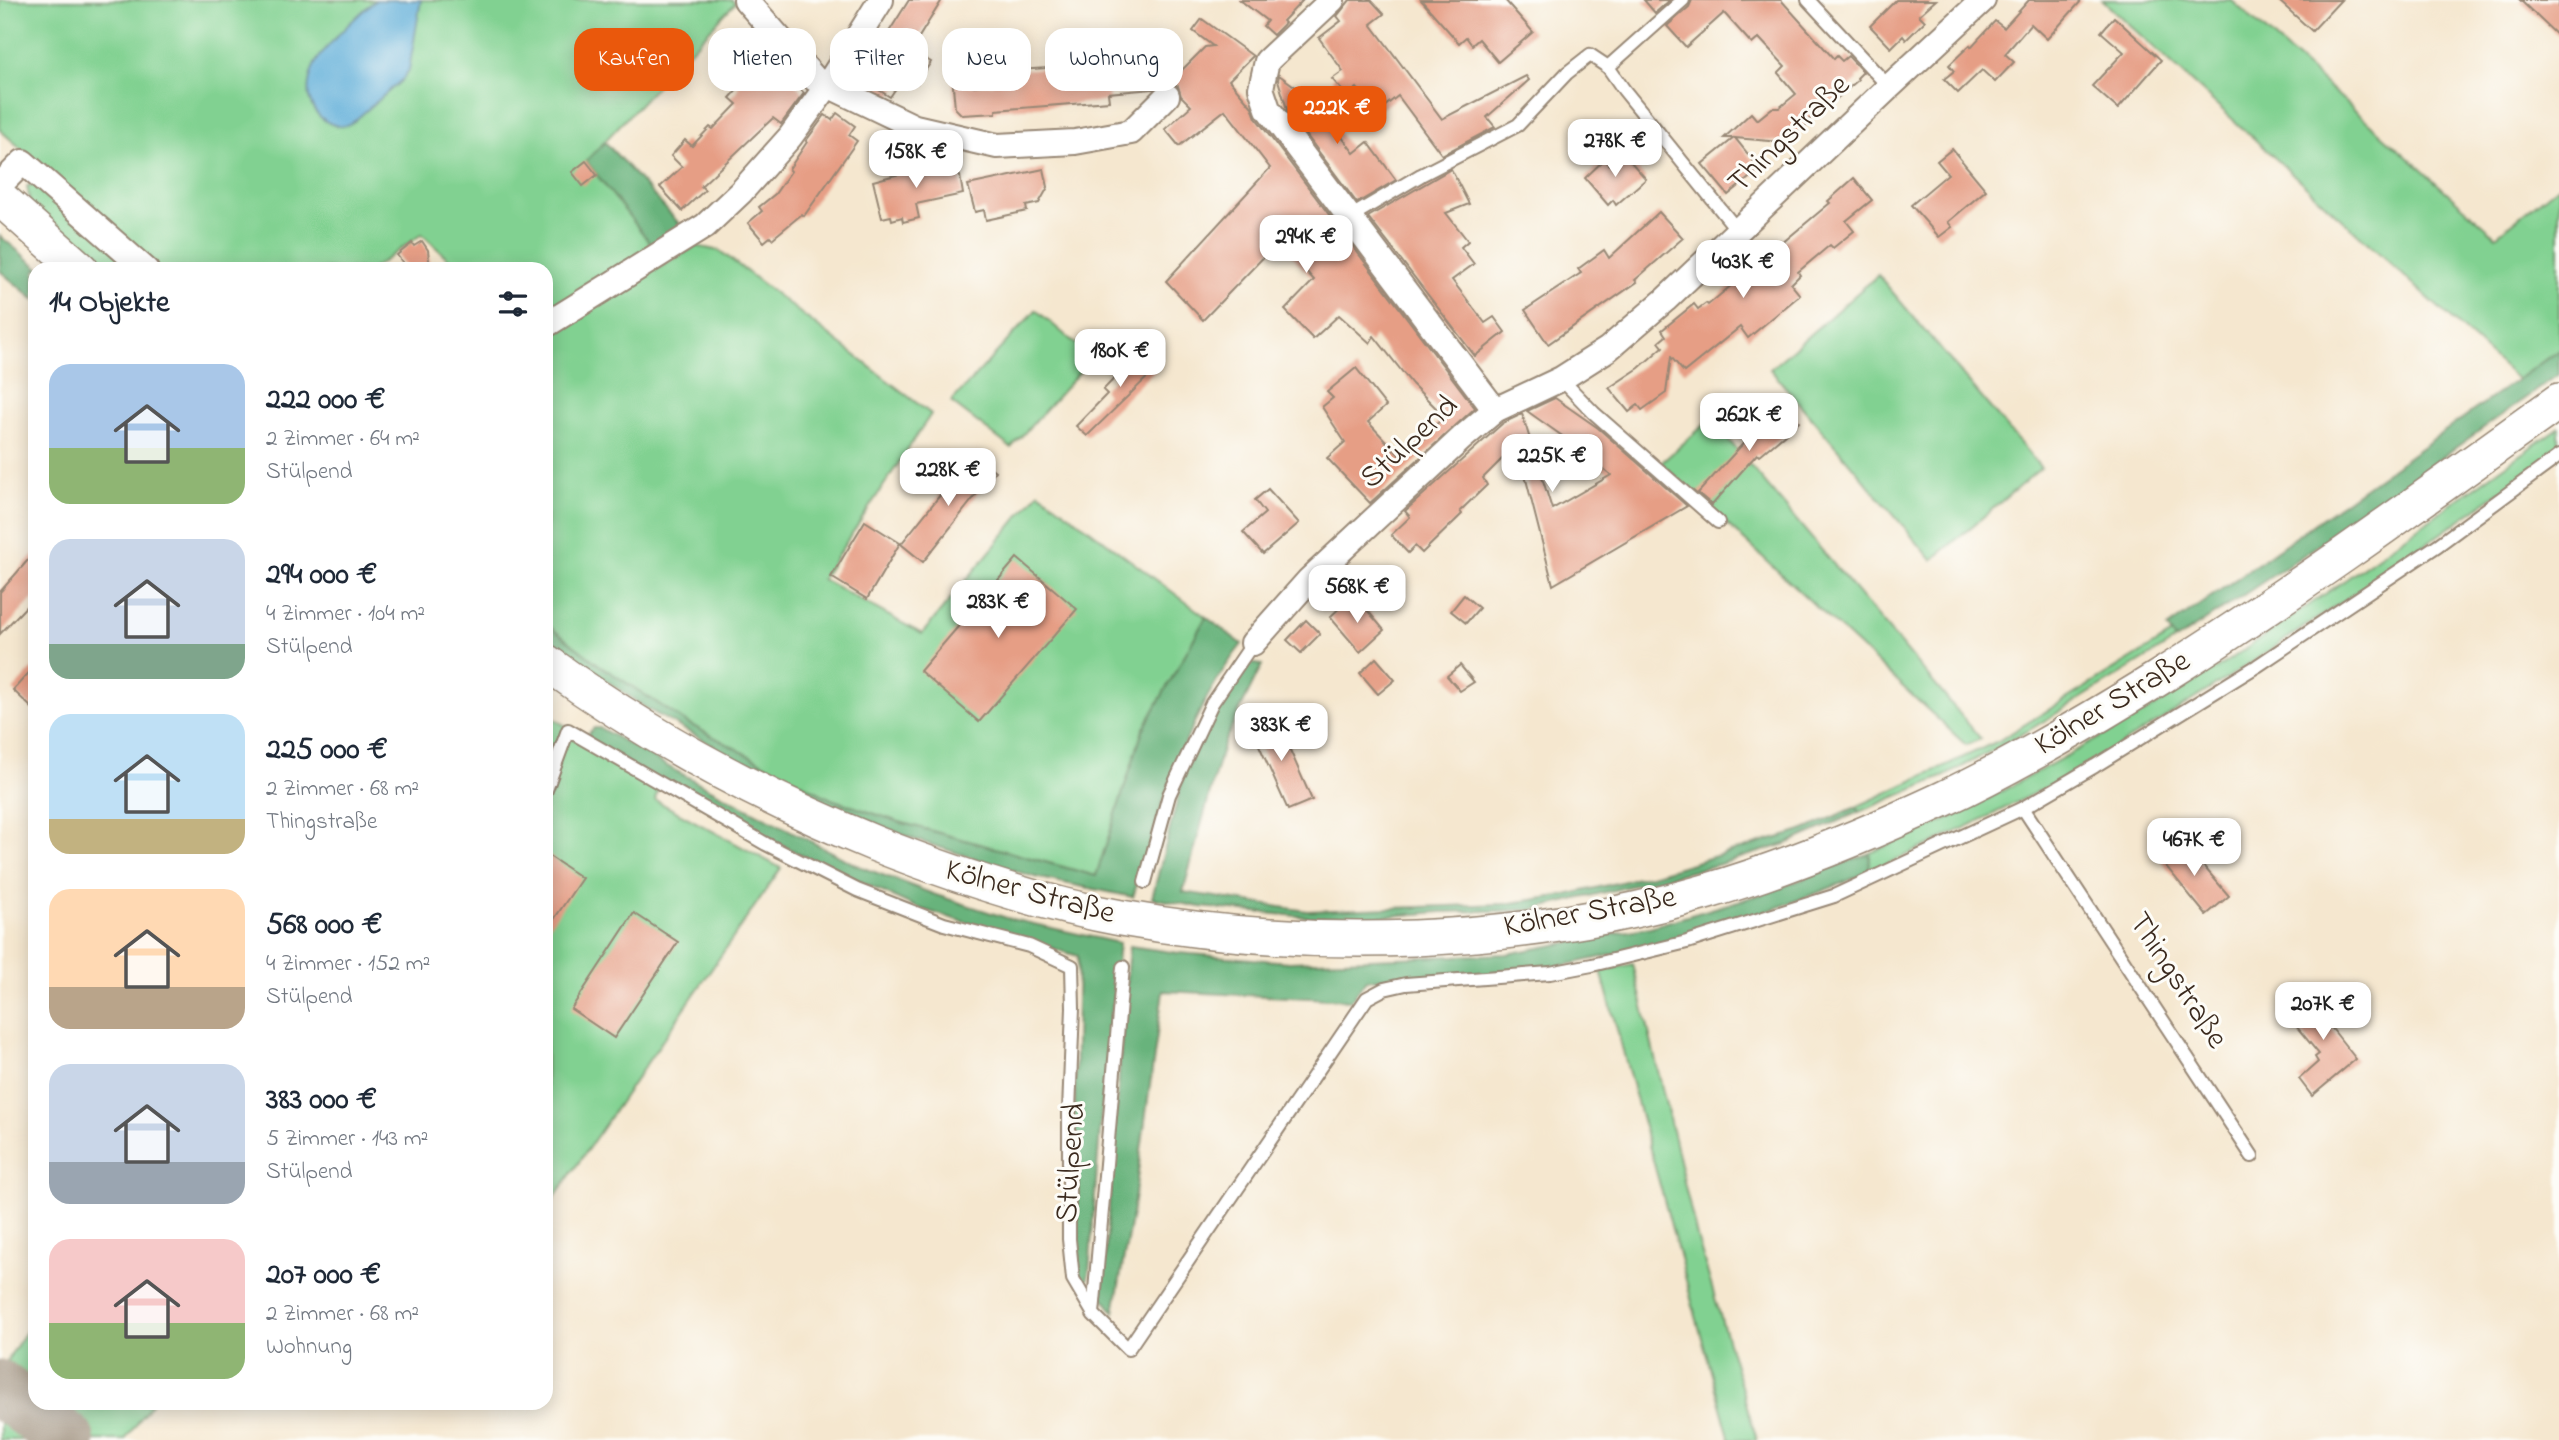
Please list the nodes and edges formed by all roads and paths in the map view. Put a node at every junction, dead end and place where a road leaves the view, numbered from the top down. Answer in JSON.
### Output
{"nodes":[{"id":1,"x":746,"y":0,"type":"edge"},
{"id":2,"x":881,"y":0,"type":"edge"},
{"id":3,"x":1332,"y":0,"type":"edge"},
{"id":4,"x":1683,"y":0,"type":"edge"},
{"id":5,"x":1808,"y":0,"type":"edge"},
{"id":6,"x":1983,"y":0,"type":"edge"},
{"id":7,"x":1608,"y":67,"type":"junction"},
{"id":8,"x":827,"y":86,"type":"junction"},
{"id":9,"x":1889,"y":87,"type":"junction"},
{"id":10,"x":1167,"y":96,"type":"dead end"},
{"id":11,"x":0,"y":184,"type":"edge"},
{"id":12,"x":0,"y":198,"type":"edge"},
{"id":13,"x":1350,"y":217,"type":"junction"},
{"id":14,"x":1738,"y":232,"type":"junction"},
{"id":15,"x":72,"y":262,"type":"edge"},
{"id":16,"x":137,"y":262,"type":"edge"},
{"id":17,"x":553,"y":322,"type":"edge"},
{"id":18,"x":1561,"y":379,"type":"junction"},
{"id":19,"x":2559,"y":401,"type":"edge"},
{"id":20,"x":1495,"y":410,"type":"junction"},
{"id":21,"x":2559,"y":456,"type":"edge"},
{"id":22,"x":1718,"y":522,"type":"dead end"},
{"id":23,"x":1253,"y":643,"type":"joint"},
{"id":24,"x":553,"y":667,"type":"edge"},
{"id":25,"x":553,"y":771,"type":"edge"},
{"id":26,"x":2023,"y":808,"type":"junction"},
{"id":27,"x":1145,"y":883,"type":"dead end"},
{"id":28,"x":1123,"y":967,"type":"dead end"},
{"id":29,"x":2252,"y":1156,"type":"dead end"},
{"id":30,"x":1093,"y":1314,"type":"junction"}],
"edges":[{"from":1,"to":8,"type":"street"},
{"from":2,"to":8,"type":"street"},
{"from":3,"to":13,"type":"street","name":"Stülpend"},
{"from":4,"to":7,"type":"lane"},
{"from":5,"to":9,"type":"lane","name":"Thingstraße"},
{"from":6,"to":9,"type":"street","name":"Thingstraße"},
{"from":7,"to":13,"type":"lane"},
{"from":7,"to":14,"type":"lane","name":"Thingstraße"},
{"from":8,"to":10,"type":"street"},
{"from":8,"to":17,"type":"street"},
{"from":9,"to":14,"type":"street","name":"Thingstraße"},
{"from":11,"to":16,"type":"street"},
{"from":12,"to":15,"type":"main road"},
{"from":13,"to":20,"type":"street","name":"Stülpend"},
{"from":14,"to":18,"type":"street","name":"Thingstraße"},
{"from":18,"to":20,"type":"street","name":"Thingstraße"},
{"from":18,"to":22,"type":"lane"},
{"from":19,"to":24,"type":"main road","name":"Kölner Straße"},
{"from":20,"to":23,"type":"street","name":"Stülpend"},
{"from":21,"to":26,"type":"lane"},
{"from":23,"to":27,"type":"lane","name":"Stülpend"},
{"from":25,"to":30,"type":"lane"},
{"from":26,"to":29,"type":"lane","name":"Thingstraße"},
{"from":26,"to":30,"type":"lane"},
{"from":28,"to":30,"type":"lane","name":"Stülpend"}]}
